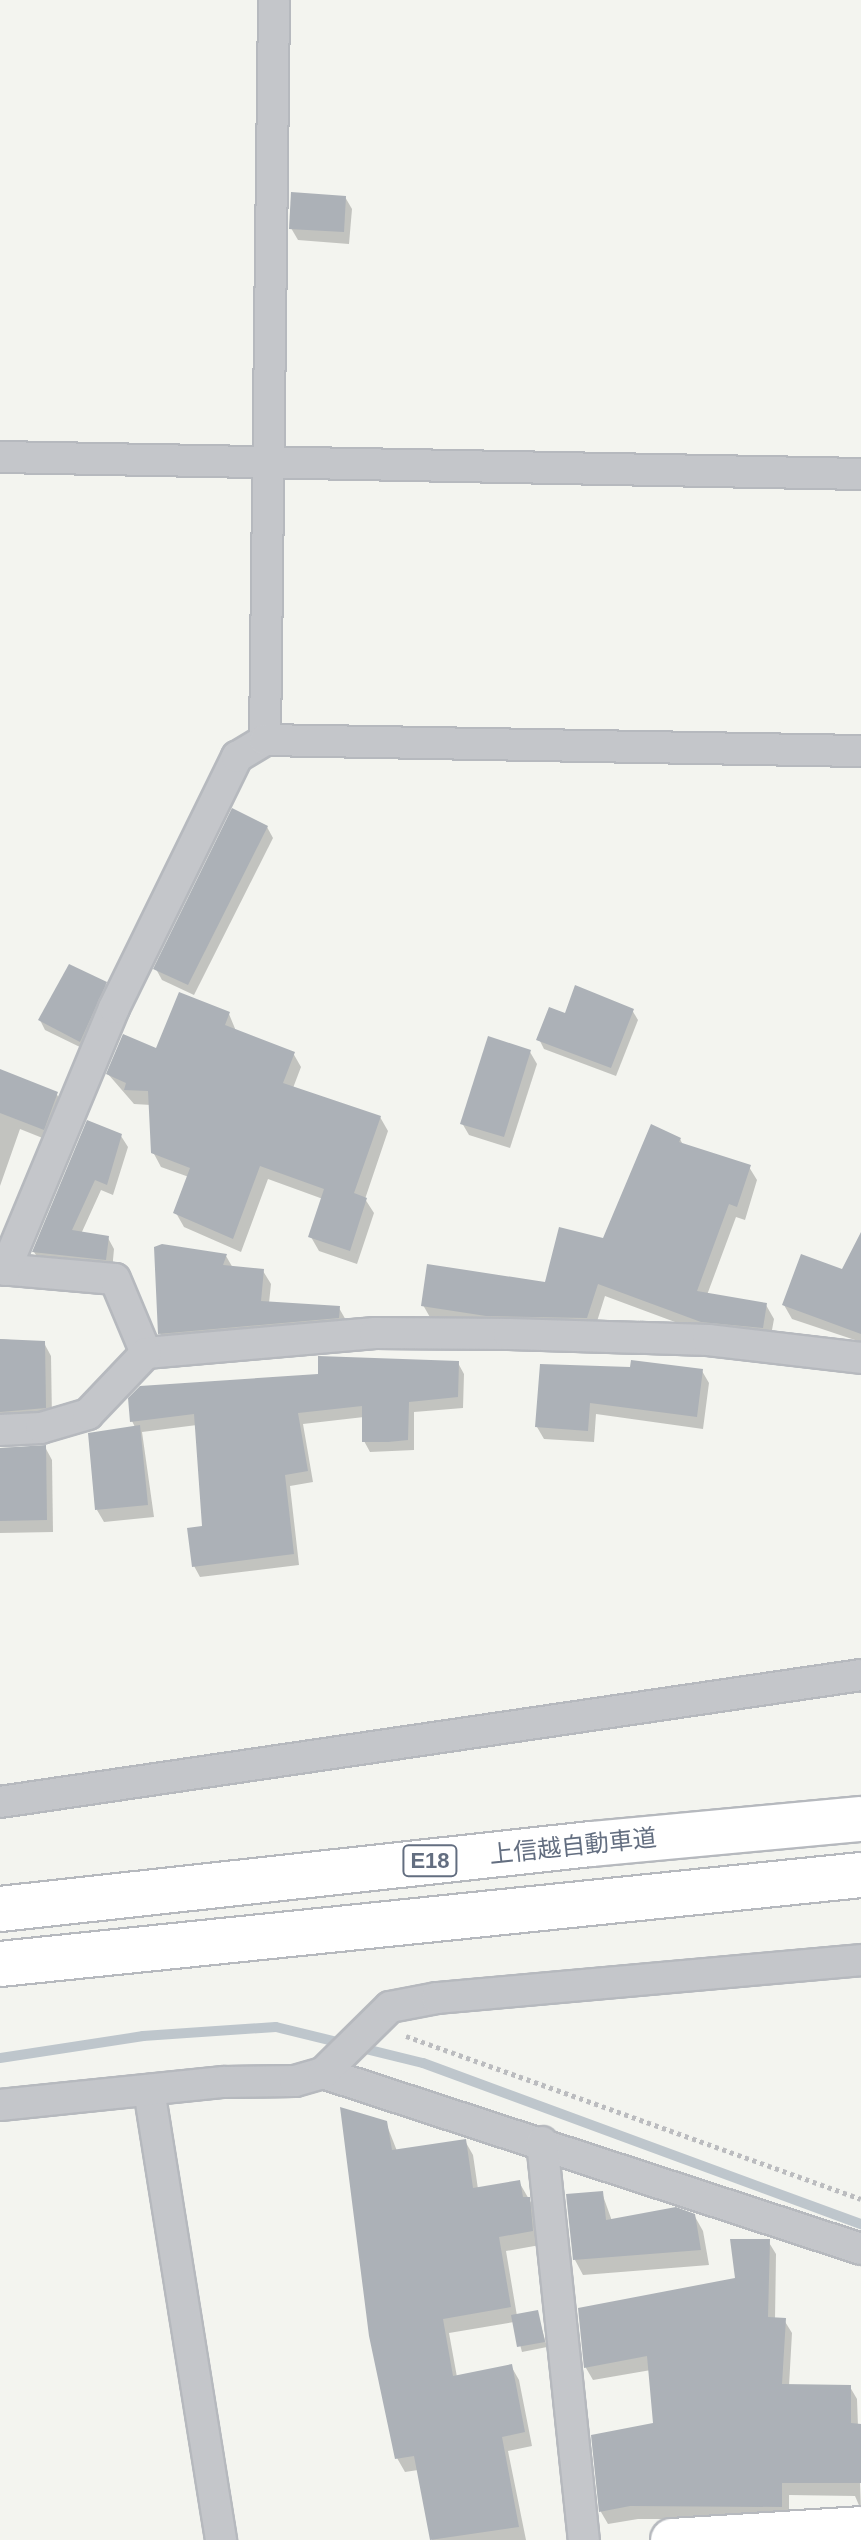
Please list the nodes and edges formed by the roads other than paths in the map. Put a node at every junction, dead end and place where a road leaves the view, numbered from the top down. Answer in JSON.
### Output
{"nodes":[{"id":1,"x":274,"y":0,"type":"edge"},
{"id":2,"x":0,"y":457,"type":"edge"},
{"id":3,"x":264,"y":461,"type":"junction"},
{"id":4,"x":861,"y":474,"type":"edge"},
{"id":5,"x":265,"y":740,"type":"junction"},
{"id":6,"x":861,"y":751,"type":"edge"},
{"id":7,"x":3,"y":1270,"type":"edge"},
{"id":8,"x":146,"y":1353,"type":"junction"},
{"id":9,"x":861,"y":1358,"type":"edge"},
{"id":10,"x":0,"y":1430,"type":"edge"},
{"id":11,"x":861,"y":1675,"type":"edge"},
{"id":12,"x":0,"y":1802,"type":"edge"},
{"id":13,"x":861,"y":1819,"type":"edge"},
{"id":14,"x":861,"y":1875,"type":"edge"},
{"id":15,"x":0,"y":1909,"type":"edge"},
{"id":16,"x":861,"y":1960,"type":"edge"},
{"id":17,"x":0,"y":1964,"type":"edge"},
{"id":18,"x":328,"y":2068,"type":"junction"},
{"id":19,"x":149,"y":2090,"type":"junction"},
{"id":20,"x":0,"y":2105,"type":"edge"},
{"id":21,"x":542,"y":2142,"type":"junction"},
{"id":22,"x":861,"y":2249,"type":"edge"},
{"id":23,"x":861,"y":2528,"type":"edge"},
{"id":24,"x":221,"y":2540,"type":"edge"},
{"id":25,"x":584,"y":2540,"type":"edge"},
{"id":26,"x":672,"y":2540,"type":"edge"}],
"edges":[{"from":1,"to":3,"type":"street"},
{"from":2,"to":3,"type":"street"},
{"from":3,"to":4,"type":"street"},
{"from":3,"to":5,"type":"street"},
{"from":5,"to":6,"type":"street"},
{"from":5,"to":7,"type":"street"},
{"from":7,"to":8,"type":"street"},
{"from":8,"to":9,"type":"street"},
{"from":8,"to":10,"type":"street"},
{"from":11,"to":12,"type":"street"},
{"from":13,"to":15,"type":"highway","name":"上信越自動車道","number":"E18"},
{"from":14,"to":17,"type":"highway","number":"E18"},
{"from":16,"to":18,"type":"street"},
{"from":18,"to":19,"type":"street"},
{"from":18,"to":21,"type":"street"},
{"from":19,"to":20,"type":"street"},
{"from":19,"to":24,"type":"street"},
{"from":21,"to":22,"type":"street"},
{"from":21,"to":25,"type":"street"},
{"from":23,"to":26,"type":"main road"}]}
